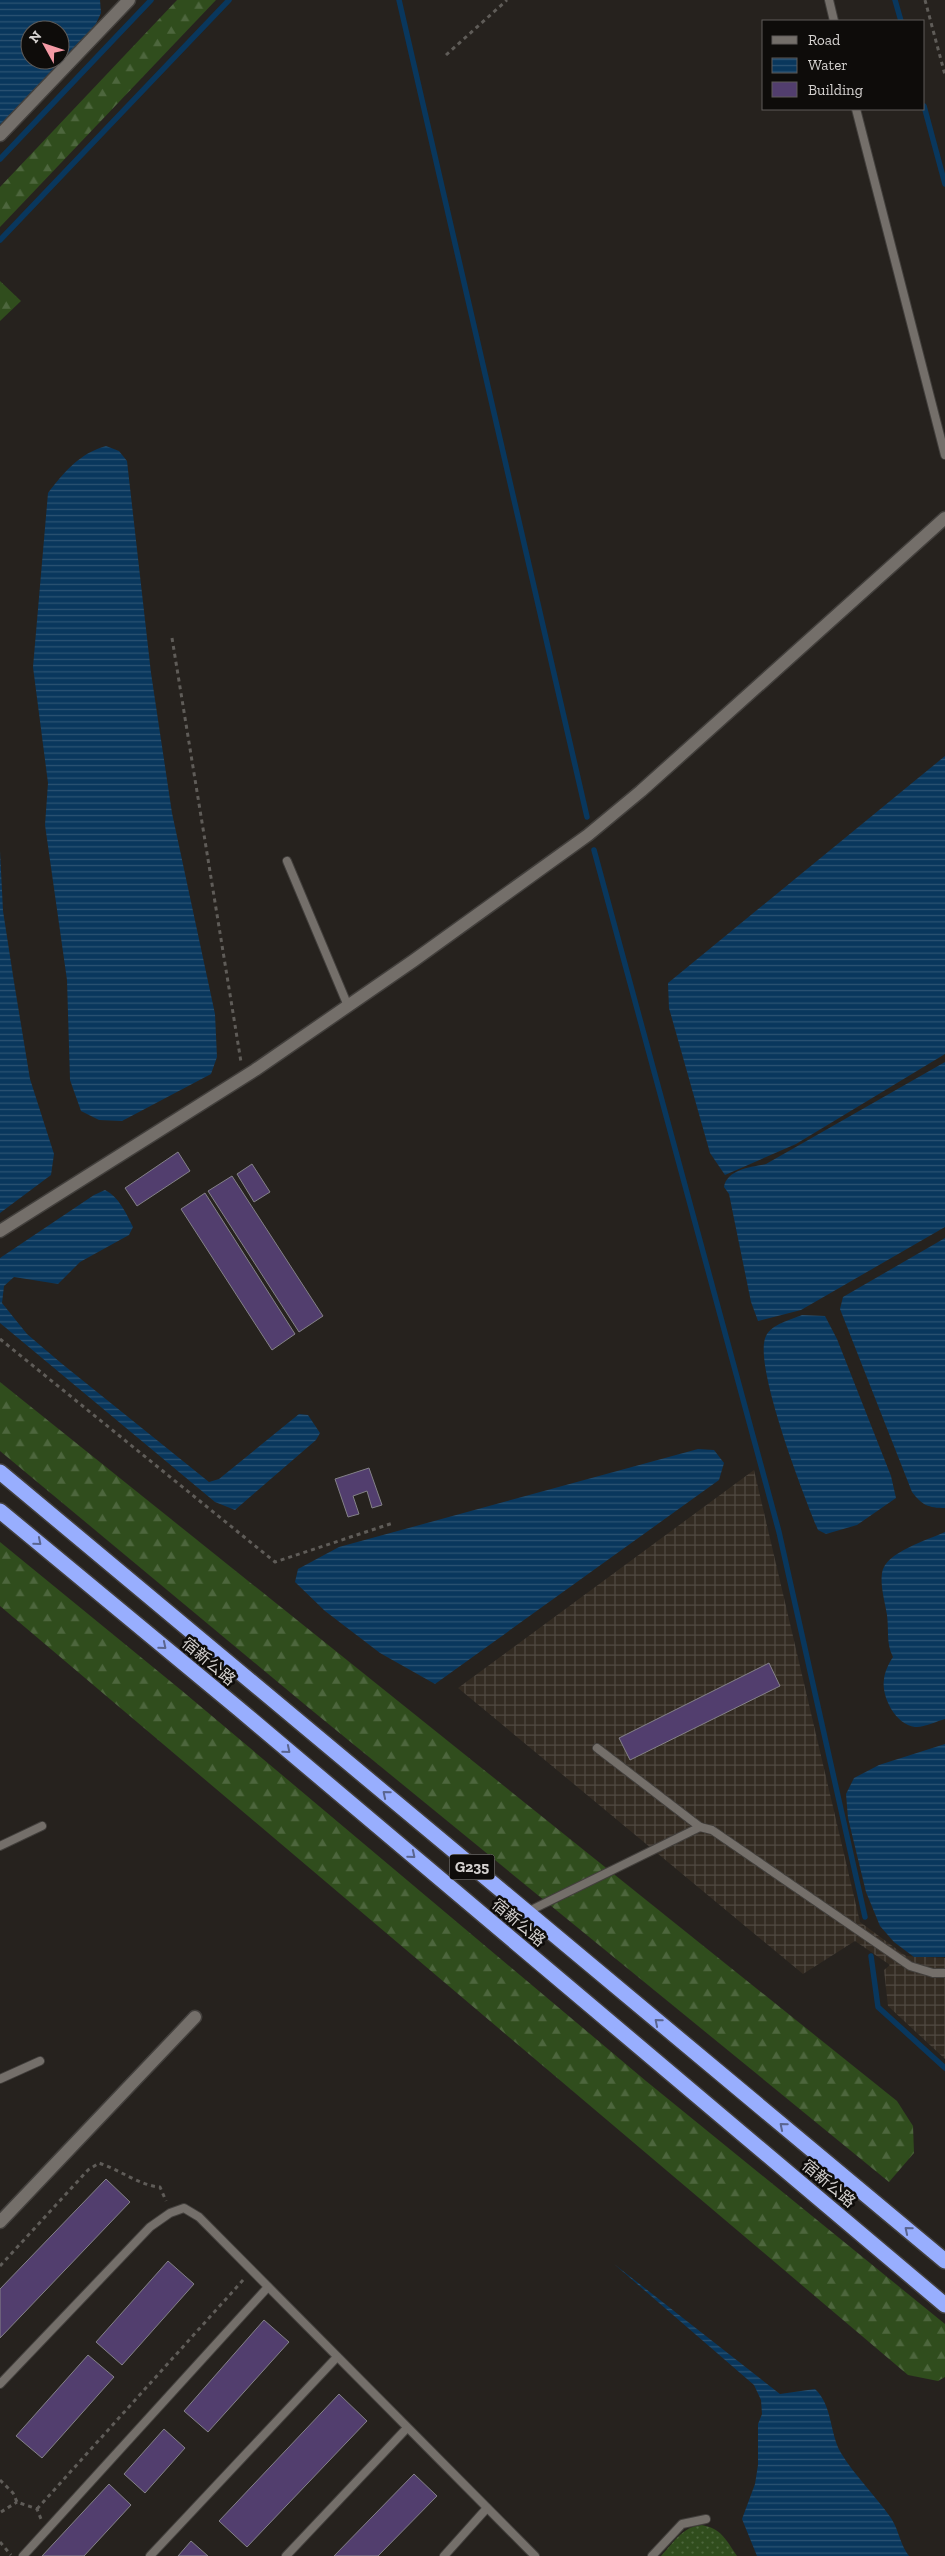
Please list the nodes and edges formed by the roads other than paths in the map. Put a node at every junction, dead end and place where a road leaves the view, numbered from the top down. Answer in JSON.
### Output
{"nodes":[{"id":1,"x":128,"y":0,"type":"edge"},
{"id":2,"x":829,"y":0,"type":"edge"},
{"id":3,"x":834,"y":20,"type":"edge"},
{"id":4,"x":856,"y":110,"type":"edge"},
{"id":5,"x":0,"y":135,"type":"edge"},
{"id":6,"x":945,"y":455,"type":"edge"},
{"id":7,"x":945,"y":518,"type":"edge"},
{"id":8,"x":287,"y":861,"type":"dead end"},
{"id":9,"x":348,"y":1006,"type":"junction"},
{"id":10,"x":0,"y":1231,"type":"edge"},
{"id":11,"x":0,"y":1472,"type":"edge"},
{"id":12,"x":0,"y":1511,"type":"edge"},
{"id":13,"x":597,"y":1748,"type":"dead end"},
{"id":14,"x":42,"y":1826,"type":"dead end"},
{"id":15,"x":700,"y":1827,"type":"junction"},
{"id":16,"x":0,"y":1846,"type":"edge"},
{"id":17,"x":527,"y":1912,"type":"junction"},
{"id":18,"x":945,"y":1974,"type":"edge"},
{"id":19,"x":195,"y":2017,"type":"dead end"},
{"id":20,"x":40,"y":2062,"type":"dead end"},
{"id":21,"x":0,"y":2079,"type":"edge"},
{"id":22,"x":0,"y":2222,"type":"edge"},
{"id":23,"x":945,"y":2261,"type":"edge"},
{"id":24,"x":268,"y":2287,"type":"junction"},
{"id":25,"x":945,"y":2304,"type":"edge"},
{"id":26,"x":337,"y":2357,"type":"junction"},
{"id":27,"x":0,"y":2384,"type":"edge"},
{"id":28,"x":408,"y":2428,"type":"junction"},
{"id":29,"x":487,"y":2508,"type":"junction"},
{"id":30,"x":706,"y":2519,"type":"dead end"},
{"id":31,"x":23,"y":2556,"type":"edge"},
{"id":32,"x":150,"y":2556,"type":"edge"},
{"id":33,"x":286,"y":2556,"type":"edge"},
{"id":34,"x":444,"y":2556,"type":"edge"},
{"id":35,"x":535,"y":2556,"type":"edge"},
{"id":36,"x":652,"y":2556,"type":"edge"}],
"edges":[{"from":1,"to":5,"type":"street"},
{"from":2,"to":3,"type":"lane"},
{"from":4,"to":6,"type":"lane"},
{"from":7,"to":9,"type":"street"},
{"from":8,"to":9,"type":"lane"},
{"from":9,"to":10,"type":"street"},
{"from":17,"to":11,"type":"highway","name":"宿新公路","number":"G235","one_way":true},
{"from":12,"to":25,"type":"highway","name":"宿新公路","one_way":true},
{"from":13,"to":15,"type":"lane"},
{"from":14,"to":16,"type":"lane"},
{"from":15,"to":17,"type":"lane"},
{"from":15,"to":18,"type":"lane"},
{"from":23,"to":17,"type":"highway","name":"宿新公路","number":"G235","one_way":true},
{"from":19,"to":22,"type":"street"},
{"from":20,"to":21,"type":"lane"},
{"from":24,"to":26,"type":"lane"},
{"from":24,"to":27,"type":"lane"},
{"from":24,"to":31,"type":"lane"},
{"from":26,"to":28,"type":"lane"},
{"from":26,"to":32,"type":"lane"},
{"from":28,"to":29,"type":"lane"},
{"from":28,"to":33,"type":"lane"},
{"from":29,"to":34,"type":"lane"},
{"from":29,"to":35,"type":"lane"},
{"from":30,"to":36,"type":"lane"}]}
